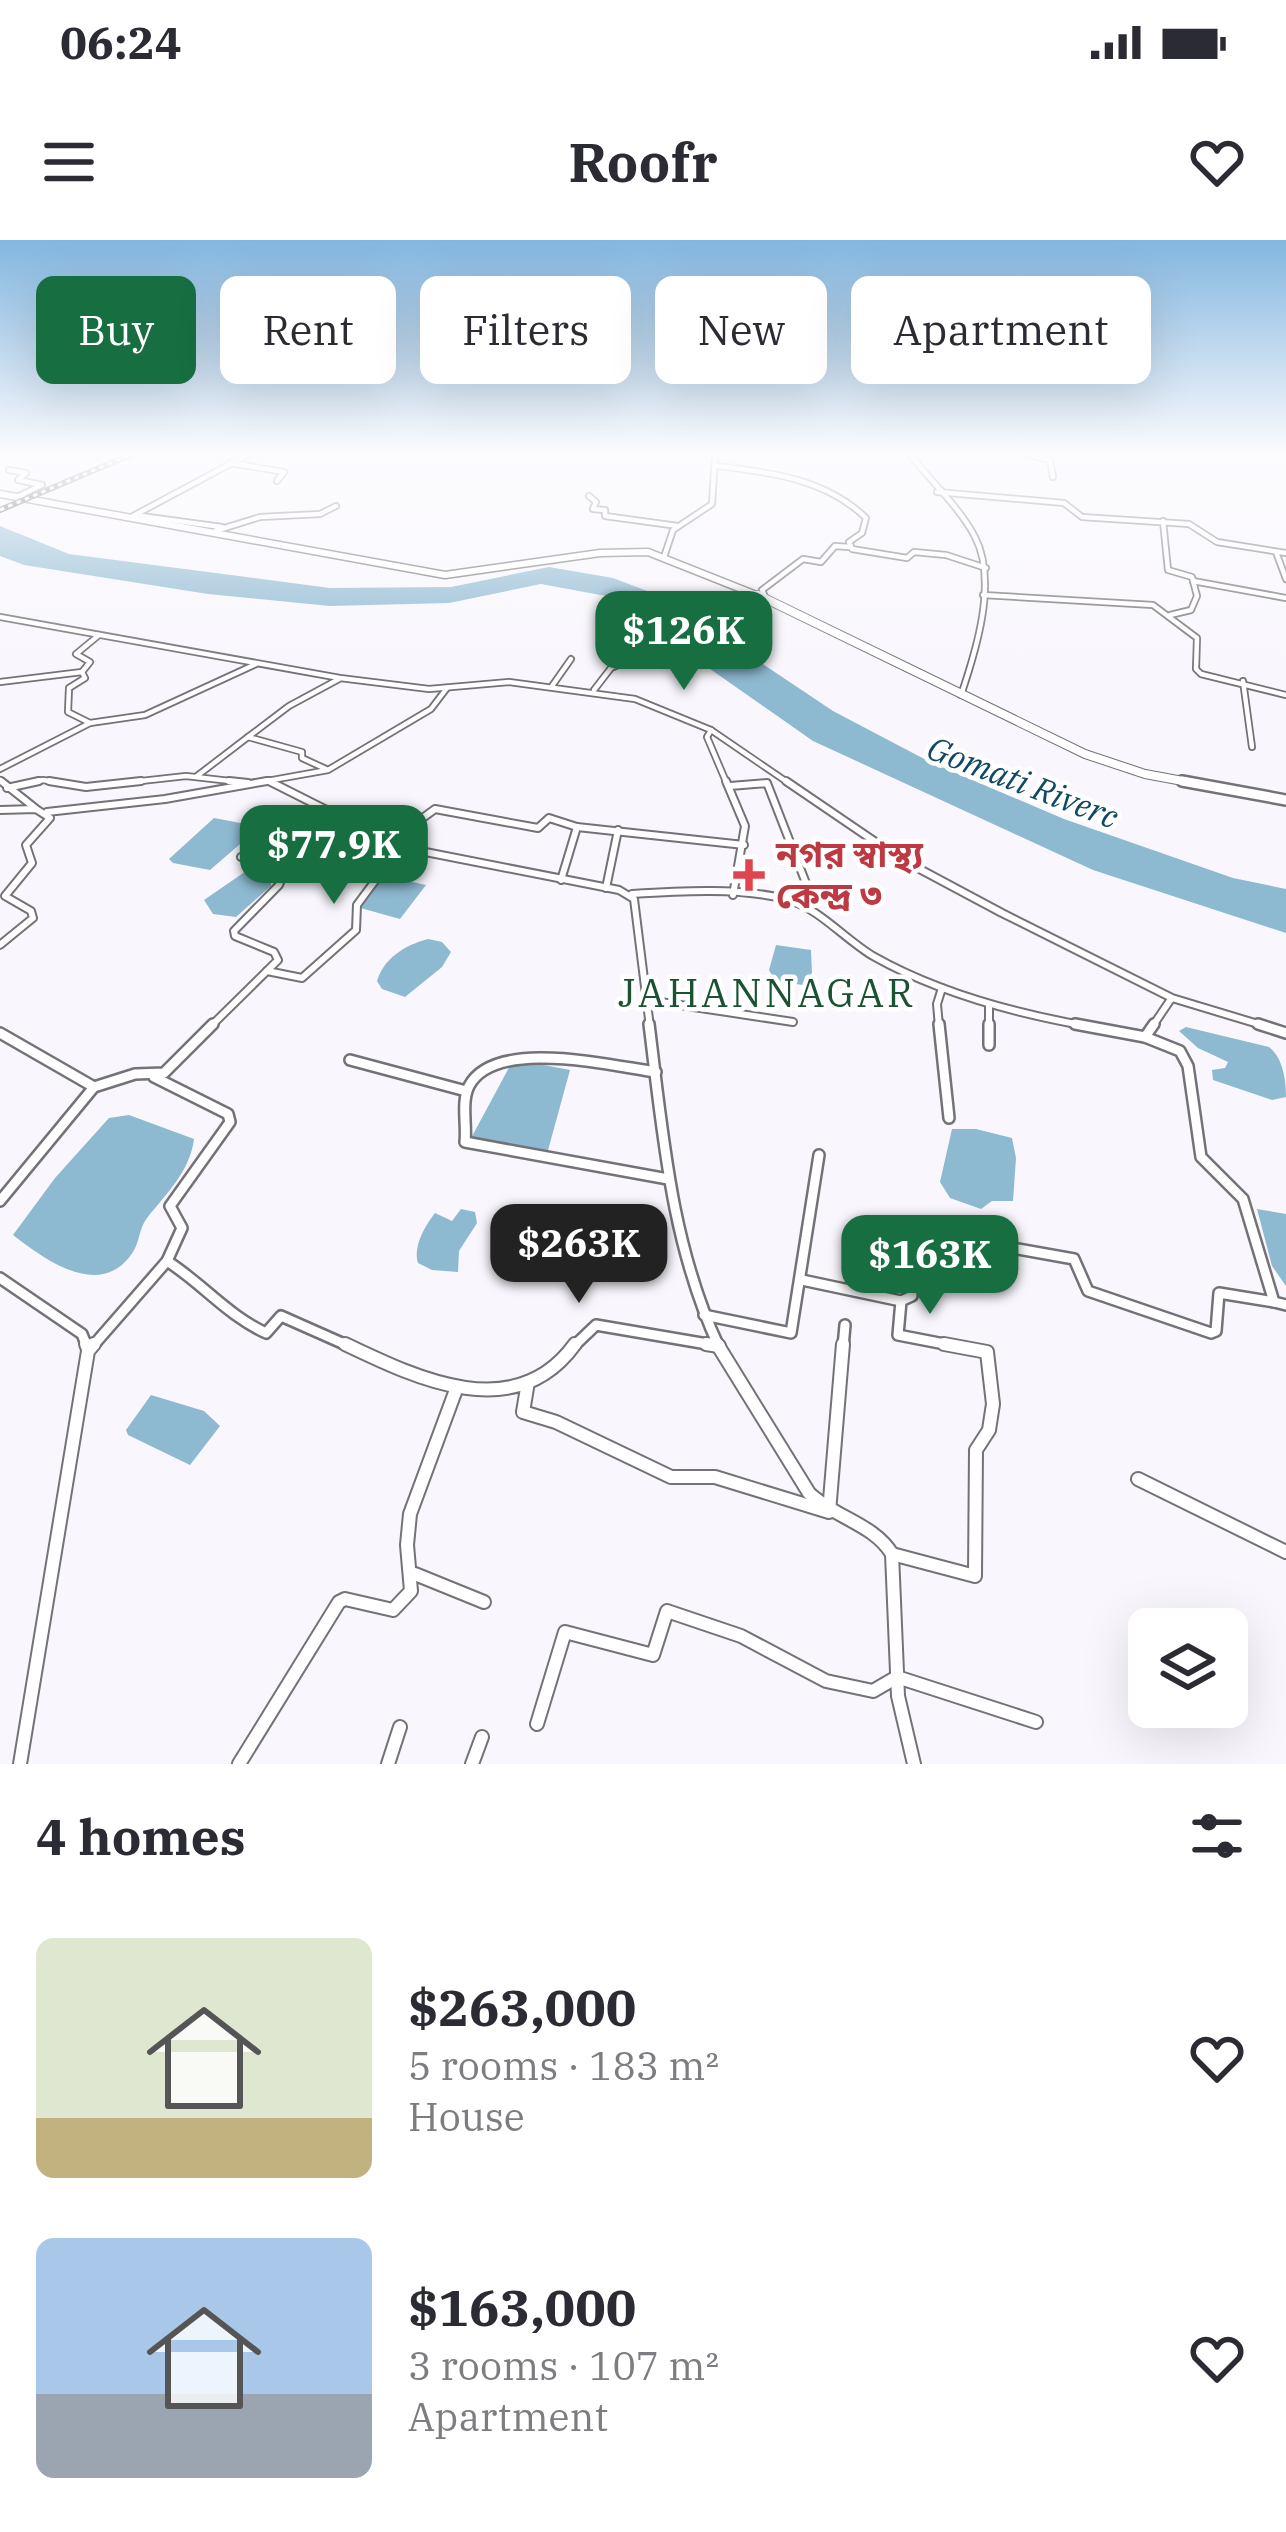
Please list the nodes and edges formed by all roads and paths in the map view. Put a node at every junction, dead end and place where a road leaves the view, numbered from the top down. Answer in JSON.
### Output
{"nodes":[{"id":1,"x":179,"y":526,"type":"edge"},
{"id":2,"x":215,"y":526,"type":"edge"},
{"id":3,"x":241,"y":526,"type":"edge"},
{"id":4,"x":679,"y":526,"type":"edge"},
{"id":5,"x":866,"y":526,"type":"edge"},
{"id":6,"x":966,"y":526,"type":"edge"},
{"id":7,"x":1163,"y":526,"type":"edge"},
{"id":8,"x":1195,"y":526,"type":"edge"},
{"id":9,"x":236,"y":529,"type":"junction"},
{"id":10,"x":215,"y":531,"type":"junction"},
{"id":11,"x":849,"y":548,"type":"junction"},
{"id":12,"x":1276,"y":552,"type":"junction"},
{"id":13,"x":1286,"y":553,"type":"edge"},
{"id":14,"x":664,"y":557,"type":"junction"},
{"id":15,"x":986,"y":568,"type":"junction"},
{"id":16,"x":1286,"y":578,"type":"edge"},
{"id":17,"x":1192,"y":581,"type":"junction"},
{"id":18,"x":983,"y":595,"type":"junction"},
{"id":19,"x":1286,"y":598,"type":"edge"},
{"id":20,"x":768,"y":600,"type":"junction"},
{"id":21,"x":1170,"y":615,"type":"junction"},
{"id":22,"x":0,"y":616,"type":"edge"},
{"id":23,"x":100,"y":635,"type":"junction"},
{"id":24,"x":635,"y":645,"type":"dead end"},
{"id":25,"x":571,"y":658,"type":"dead end"},
{"id":26,"x":257,"y":664,"type":"junction"},
{"id":27,"x":82,"y":672,"type":"junction"},
{"id":28,"x":340,"y":678,"type":"junction"},
{"id":29,"x":1243,"y":681,"type":"junction"},
{"id":30,"x":0,"y":682,"type":"edge"},
{"id":31,"x":552,"y":686,"type":"junction"},
{"id":32,"x":447,"y":688,"type":"junction"},
{"id":33,"x":594,"y":690,"type":"junction"},
{"id":34,"x":1286,"y":695,"type":"edge"},
{"id":35,"x":961,"y":696,"type":"junction"},
{"id":36,"x":90,"y":723,"type":"junction"},
{"id":37,"x":711,"y":730,"type":"junction"},
{"id":38,"x":248,"y":737,"type":"junction"},
{"id":39,"x":1252,"y":747,"type":"dead end"},
{"id":40,"x":0,"y":770,"type":"edge"},
{"id":41,"x":328,"y":770,"type":"junction"},
{"id":42,"x":197,"y":777,"type":"junction"},
{"id":43,"x":0,"y":780,"type":"edge"},
{"id":44,"x":269,"y":782,"type":"junction"},
{"id":45,"x":248,"y":783,"type":"junction"},
{"id":46,"x":730,"y":786,"type":"junction"},
{"id":47,"x":7,"y":788,"type":"junction"},
{"id":48,"x":1286,"y":800,"type":"edge"},
{"id":49,"x":35,"y":809,"type":"junction"},
{"id":50,"x":0,"y":810,"type":"edge"},
{"id":51,"x":47,"y":812,"type":"junction"},
{"id":52,"x":335,"y":817,"type":"junction"},
{"id":53,"x":577,"y":826,"type":"junction"},
{"id":54,"x":618,"y":830,"type":"junction"},
{"id":55,"x":744,"y":844,"type":"junction"},
{"id":56,"x":400,"y":847,"type":"junction"},
{"id":57,"x":241,"y":857,"type":"dead end"},
{"id":58,"x":275,"y":868,"type":"junction"},
{"id":59,"x":561,"y":880,"type":"junction"},
{"id":60,"x":606,"y":888,"type":"junction"},
{"id":61,"x":631,"y":894,"type":"junction"},
{"id":62,"x":733,"y":895,"type":"junction"},
{"id":63,"x":3,"y":900,"type":"edge"},
{"id":64,"x":791,"y":900,"type":"junction"},
{"id":65,"x":0,"y":945,"type":"edge"},
{"id":66,"x":268,"y":971,"type":"junction"},
{"id":67,"x":942,"y":988,"type":"junction"},
{"id":68,"x":1172,"y":998,"type":"junction"},
{"id":69,"x":646,"y":1000,"type":"junction"},
{"id":70,"x":989,"y":1006,"type":"junction"},
{"id":71,"x":793,"y":1022,"type":"dead end"},
{"id":72,"x":0,"y":1033,"type":"edge"},
{"id":73,"x":1286,"y":1034,"type":"edge"},
{"id":74,"x":1145,"y":1037,"type":"junction"},
{"id":75,"x":989,"y":1045,"type":"dead end"},
{"id":76,"x":350,"y":1060,"type":"dead end"},
{"id":77,"x":656,"y":1072,"type":"junction"},
{"id":78,"x":154,"y":1077,"type":"junction"},
{"id":79,"x":94,"y":1087,"type":"junction"},
{"id":80,"x":466,"y":1090,"type":"junction"},
{"id":81,"x":949,"y":1118,"type":"dead end"},
{"id":82,"x":819,"y":1155,"type":"dead end"},
{"id":83,"x":668,"y":1180,"type":"junction"},
{"id":84,"x":0,"y":1201,"type":"edge"},
{"id":85,"x":166,"y":1261,"type":"junction"},
{"id":86,"x":0,"y":1278,"type":"edge"},
{"id":87,"x":802,"y":1280,"type":"junction"},
{"id":88,"x":901,"y":1301,"type":"junction"},
{"id":89,"x":1280,"y":1304,"type":"edge"},
{"id":90,"x":704,"y":1316,"type":"junction"},
{"id":91,"x":845,"y":1325,"type":"dead end"},
{"id":92,"x":718,"y":1346,"type":"junction"},
{"id":93,"x":88,"y":1351,"type":"junction"},
{"id":94,"x":528,"y":1382,"type":"junction"},
{"id":95,"x":457,"y":1387,"type":"junction"},
{"id":96,"x":1138,"y":1479,"type":"dead end"},
{"id":97,"x":829,"y":1512,"type":"junction"},
{"id":98,"x":1286,"y":1552,"type":"edge"},
{"id":99,"x":892,"y":1555,"type":"junction"},
{"id":100,"x":415,"y":1574,"type":"junction"},
{"id":101,"x":484,"y":1602,"type":"dead end"},
{"id":102,"x":897,"y":1677,"type":"junction"},
{"id":103,"x":1036,"y":1722,"type":"dead end"},
{"id":104,"x":536,"y":1724,"type":"dead end"},
{"id":105,"x":400,"y":1727,"type":"dead end"},
{"id":106,"x":482,"y":1737,"type":"dead end"},
{"id":107,"x":21,"y":1756,"type":"edge"},
{"id":108,"x":31,"y":1764,"type":"edge"},
{"id":109,"x":239,"y":1764,"type":"edge"},
{"id":110,"x":388,"y":1764,"type":"edge"},
{"id":111,"x":472,"y":1764,"type":"edge"},
{"id":112,"x":914,"y":1764,"type":"edge"}],
"edges":[{"from":1,"to":10,"type":"main road"},
{"from":2,"to":9,"type":"street"},
{"from":3,"to":9,"type":"street"},
{"from":4,"to":14,"type":"street"},
{"from":5,"to":11,"type":"street"},
{"from":6,"to":15,"type":"street"},
{"from":7,"to":17,"type":"street"},
{"from":8,"to":12,"type":"street"},
{"from":9,"to":10,"type":"street"},
{"from":10,"to":14,"type":"main road"},
{"from":11,"to":15,"type":"street"},
{"from":11,"to":20,"type":"street"},
{"from":12,"to":13,"type":"street"},
{"from":12,"to":16,"type":"street"},
{"from":14,"to":20,"type":"main road"},
{"from":15,"to":18,"type":"street"},
{"from":17,"to":19,"type":"street"},
{"from":17,"to":21,"type":"street"},
{"from":18,"to":21,"type":"street"},
{"from":18,"to":35,"type":"street"},
{"from":20,"to":35,"type":"main road"},
{"from":21,"to":29,"type":"street"},
{"from":22,"to":23,"type":"street"},
{"from":23,"to":26,"type":"street"},
{"from":23,"to":27,"type":"street"},
{"from":24,"to":33,"type":"street"},
{"from":25,"to":31,"type":"street"},
{"from":26,"to":28,"type":"street"},
{"from":26,"to":36,"type":"street"},
{"from":27,"to":30,"type":"street"},
{"from":27,"to":36,"type":"street"},
{"from":28,"to":32,"type":"street"},
{"from":28,"to":38,"type":"street"},
{"from":29,"to":34,"type":"street"},
{"from":29,"to":39,"type":"street"},
{"from":31,"to":32,"type":"street"},
{"from":31,"to":33,"type":"street"},
{"from":32,"to":41,"type":"street"},
{"from":33,"to":37,"type":"street"},
{"from":35,"to":48,"type":"main road"},
{"from":36,"to":40,"type":"street"},
{"from":37,"to":46,"type":"street"},
{"from":37,"to":68,"type":"street"},
{"from":38,"to":41,"type":"street"},
{"from":38,"to":42,"type":"street"},
{"from":41,"to":44,"type":"street"},
{"from":42,"to":45,"type":"street"},
{"from":42,"to":47,"type":"street"},
{"from":43,"to":47,"type":"street"},
{"from":44,"to":45,"type":"street"},
{"from":44,"to":52,"type":"street"},
{"from":45,"to":51,"type":"street"},
{"from":46,"to":55,"type":"street"},
{"from":46,"to":64,"type":"street"},
{"from":47,"to":49,"type":"street"},
{"from":49,"to":50,"type":"street"},
{"from":49,"to":51,"type":"street"},
{"from":51,"to":63,"type":"street"},
{"from":52,"to":56,"type":"street"},
{"from":52,"to":58,"type":"street"},
{"from":53,"to":54,"type":"street"},
{"from":53,"to":56,"type":"street"},
{"from":53,"to":59,"type":"street"},
{"from":54,"to":55,"type":"street"},
{"from":54,"to":60,"type":"street"},
{"from":55,"to":62,"type":"street"},
{"from":56,"to":59,"type":"street"},
{"from":56,"to":66,"type":"street"},
{"from":57,"to":58,"type":"street"},
{"from":58,"to":66,"type":"street"},
{"from":59,"to":60,"type":"street"},
{"from":60,"to":61,"type":"street"},
{"from":61,"to":62,"type":"street"},
{"from":61,"to":69,"type":"street"},
{"from":62,"to":64,"type":"street"},
{"from":63,"to":65,"type":"street"},
{"from":64,"to":67,"type":"street"},
{"from":66,"to":78,"type":"street"},
{"from":67,"to":70,"type":"street"},
{"from":67,"to":81,"type":"street"},
{"from":68,"to":73,"type":"street"},
{"from":68,"to":74,"type":"street"},
{"from":69,"to":71,"type":"street"},
{"from":69,"to":77,"type":"street"},
{"from":70,"to":74,"type":"street"},
{"from":70,"to":75,"type":"street"},
{"from":72,"to":79,"type":"street"},
{"from":74,"to":89,"type":"street"},
{"from":76,"to":80,"type":"street"},
{"from":77,"to":80,"type":"street"},
{"from":77,"to":83,"type":"street"},
{"from":78,"to":79,"type":"street"},
{"from":78,"to":85,"type":"street"},
{"from":79,"to":84,"type":"street"},
{"from":80,"to":83,"type":"street"},
{"from":82,"to":87,"type":"street"},
{"from":83,"to":90,"type":"street"},
{"from":85,"to":93,"type":"street"},
{"from":85,"to":95,"type":"street"},
{"from":86,"to":93,"type":"street"},
{"from":87,"to":88,"type":"street"},
{"from":87,"to":90,"type":"street"},
{"from":88,"to":89,"type":"street"},
{"from":88,"to":99,"type":"street"},
{"from":90,"to":92,"type":"street"},
{"from":91,"to":97,"type":"street"},
{"from":92,"to":94,"type":"street"},
{"from":92,"to":97,"type":"street"},
{"from":93,"to":107,"type":"street"},
{"from":94,"to":95,"type":"street"},
{"from":94,"to":97,"type":"street"},
{"from":95,"to":100,"type":"street"},
{"from":96,"to":98,"type":"street"},
{"from":97,"to":99,"type":"street"},
{"from":99,"to":102,"type":"street"},
{"from":100,"to":101,"type":"street"},
{"from":100,"to":109,"type":"street"},
{"from":102,"to":103,"type":"street"},
{"from":102,"to":104,"type":"street"},
{"from":102,"to":112,"type":"street"},
{"from":105,"to":110,"type":"street"},
{"from":106,"to":111,"type":"street"},
{"from":107,"to":108,"type":"street"}]}
